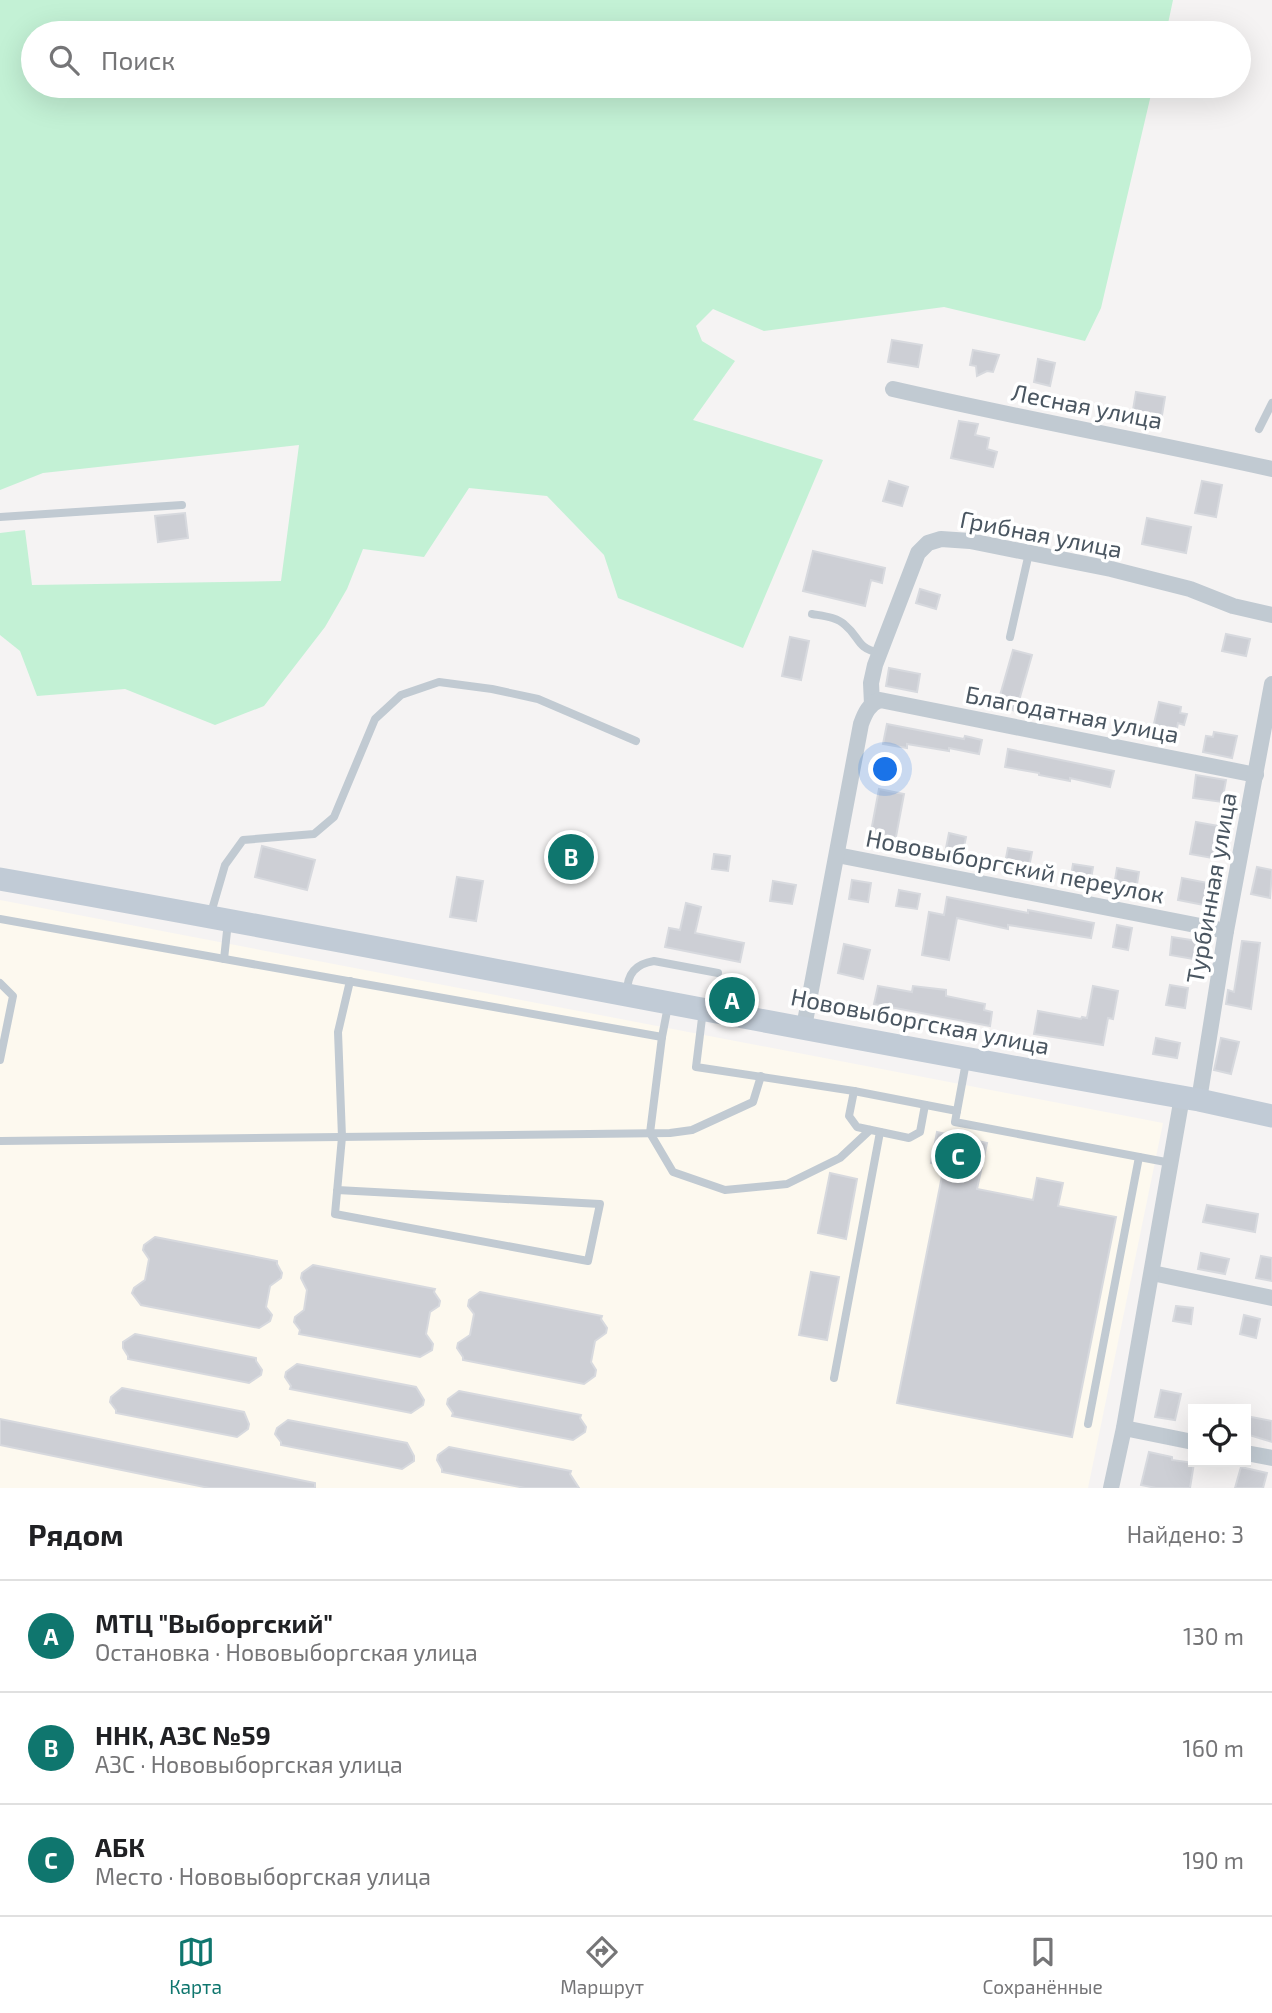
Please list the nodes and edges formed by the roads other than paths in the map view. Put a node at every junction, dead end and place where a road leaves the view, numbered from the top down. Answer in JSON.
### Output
{"nodes":[{"id":1,"x":893,"y":389,"type":"dead end"},
{"id":2,"x":1272,"y":403,"type":"edge"},
{"id":3,"x":1259,"y":429,"type":"dead end"},
{"id":4,"x":1272,"y":469,"type":"edge"},
{"id":5,"x":182,"y":505,"type":"dead end"},
{"id":6,"x":0,"y":517,"type":"edge"},
{"id":7,"x":1029,"y":553,"type":"junction"},
{"id":8,"x":812,"y":614,"type":"dead end"},
{"id":9,"x":1272,"y":615,"type":"edge"},
{"id":10,"x":1010,"y":637,"type":"dead end"},
{"id":11,"x":879,"y":653,"type":"junction"},
{"id":12,"x":1272,"y":684,"type":"edge"},
{"id":13,"x":876,"y":702,"type":"junction"},
{"id":14,"x":636,"y":741,"type":"dead end"},
{"id":15,"x":1256,"y":775,"type":"junction"},
{"id":16,"x":837,"y":855,"type":"junction"},
{"id":17,"x":0,"y":879,"type":"edge"},
{"id":18,"x":219,"y":917,"type":"junction"},
{"id":19,"x":0,"y":919,"type":"edge"},
{"id":20,"x":1226,"y":931,"type":"junction"},
{"id":21,"x":224,"y":960,"type":"junction"},
{"id":22,"x":718,"y":973,"type":"dead end"},
{"id":23,"x":350,"y":981,"type":"junction"},
{"id":24,"x":0,"y":983,"type":"edge"},
{"id":25,"x":627,"y":996,"type":"junction"},
{"id":26,"x":668,"y":1003,"type":"junction"},
{"id":27,"x":704,"y":1009,"type":"junction"},
{"id":28,"x":804,"y":1027,"type":"junction"},
{"id":29,"x":662,"y":1037,"type":"junction"},
{"id":30,"x":967,"y":1059,"type":"junction"},
{"id":31,"x":0,"y":1060,"type":"edge"},
{"id":32,"x":761,"y":1076,"type":"junction"},
{"id":33,"x":854,"y":1091,"type":"junction"},
{"id":34,"x":1191,"y":1098,"type":"junction"},
{"id":35,"x":925,"y":1105,"type":"junction"},
{"id":36,"x":957,"y":1111,"type":"junction"},
{"id":37,"x":1272,"y":1116,"type":"edge"},
{"id":38,"x":870,"y":1130,"type":"junction"},
{"id":39,"x":880,"y":1132,"type":"junction"},
{"id":40,"x":650,"y":1133,"type":"junction"},
{"id":41,"x":342,"y":1137,"type":"junction"},
{"id":42,"x":0,"y":1141,"type":"edge"},
{"id":43,"x":1139,"y":1157,"type":"junction"},
{"id":44,"x":1171,"y":1163,"type":"junction"},
{"id":45,"x":337,"y":1190,"type":"junction"},
{"id":46,"x":1152,"y":1273,"type":"junction"},
{"id":47,"x":1272,"y":1298,"type":"edge"},
{"id":48,"x":834,"y":1378,"type":"dead end"},
{"id":49,"x":1088,"y":1424,"type":"dead end"},
{"id":50,"x":1124,"y":1429,"type":"junction"},
{"id":51,"x":1188,"y":1441,"type":"edge"},
{"id":52,"x":1251,"y":1453,"type":"edge"},
{"id":53,"x":1272,"y":1458,"type":"edge"},
{"id":54,"x":1111,"y":1488,"type":"edge"}],
"edges":[{"from":1,"to":4,"type":"street","name":"Лесная улица"},
{"from":2,"to":3,"type":"lane"},
{"from":5,"to":6,"type":"lane"},
{"from":7,"to":9,"type":"street","name":"Грибная улица"},
{"from":7,"to":10,"type":"lane"},
{"from":7,"to":11,"type":"street","name":"Грибная улица"},
{"from":8,"to":11,"type":"lane"},
{"from":11,"to":13,"type":"street","name":"Грибная улица"},
{"from":12,"to":15,"type":"street","name":"Турбинная улица"},
{"from":13,"to":15,"type":"street","name":"Благодатная улица"},
{"from":13,"to":16,"type":"street","name":"Грибная улица"},
{"from":14,"to":18,"type":"lane"},
{"from":15,"to":20,"type":"street","name":"Турбинная улица"},
{"from":16,"to":20,"type":"street","name":"Нововыборгский переулок"},
{"from":16,"to":28,"type":"street","name":"Грибная улица"},
{"from":17,"to":18,"type":"street","name":"Нововыборгская улица"},
{"from":18,"to":21,"type":"lane"},
{"from":18,"to":25,"type":"street","name":"Нововыборгская улица"},
{"from":19,"to":21,"type":"lane"},
{"from":20,"to":34,"type":"street","name":"Турбинная улица"},
{"from":21,"to":23,"type":"lane"},
{"from":22,"to":25,"type":"lane"},
{"from":23,"to":29,"type":"lane"},
{"from":23,"to":41,"type":"lane"},
{"from":24,"to":31,"type":"lane"},
{"from":25,"to":26,"type":"street","name":"Нововыборгская улица"},
{"from":26,"to":27,"type":"street","name":"Нововыборгская улица"},
{"from":26,"to":29,"type":"lane"},
{"from":27,"to":28,"type":"street","name":"Нововыборгская улица"},
{"from":27,"to":32,"type":"lane"},
{"from":28,"to":30,"type":"street","name":"Нововыборгская улица"},
{"from":29,"to":40,"type":"lane"},
{"from":30,"to":34,"type":"street","name":"Нововыборгская улица"},
{"from":30,"to":36,"type":"lane"},
{"from":32,"to":33,"type":"lane"},
{"from":32,"to":40,"type":"lane"},
{"from":33,"to":35,"type":"lane"},
{"from":33,"to":38,"type":"lane"},
{"from":34,"to":37,"type":"street","name":"Нововыборгская улица"},
{"from":34,"to":44,"type":"street","name":"Турбинная улица"},
{"from":35,"to":36,"type":"lane"},
{"from":35,"to":39,"type":"lane"},
{"from":36,"to":43,"type":"lane"},
{"from":38,"to":39,"type":"lane"},
{"from":38,"to":40,"type":"lane"},
{"from":39,"to":48,"type":"lane"},
{"from":40,"to":41,"type":"lane"},
{"from":41,"to":42,"type":"lane"},
{"from":41,"to":45,"type":"lane"},
{"from":43,"to":44,"type":"lane"},
{"from":43,"to":49,"type":"lane"},
{"from":44,"to":46,"type":"street","name":"Турбинная улица"},
{"from":45,"to":45,"type":"lane"},
{"from":46,"to":47,"type":"street"},
{"from":46,"to":50,"type":"street","name":"Турбинная улица"},
{"from":50,"to":51,"type":"street"},
{"from":50,"to":54,"type":"street","name":"Турбинная улица"},
{"from":52,"to":53,"type":"street"}]}
